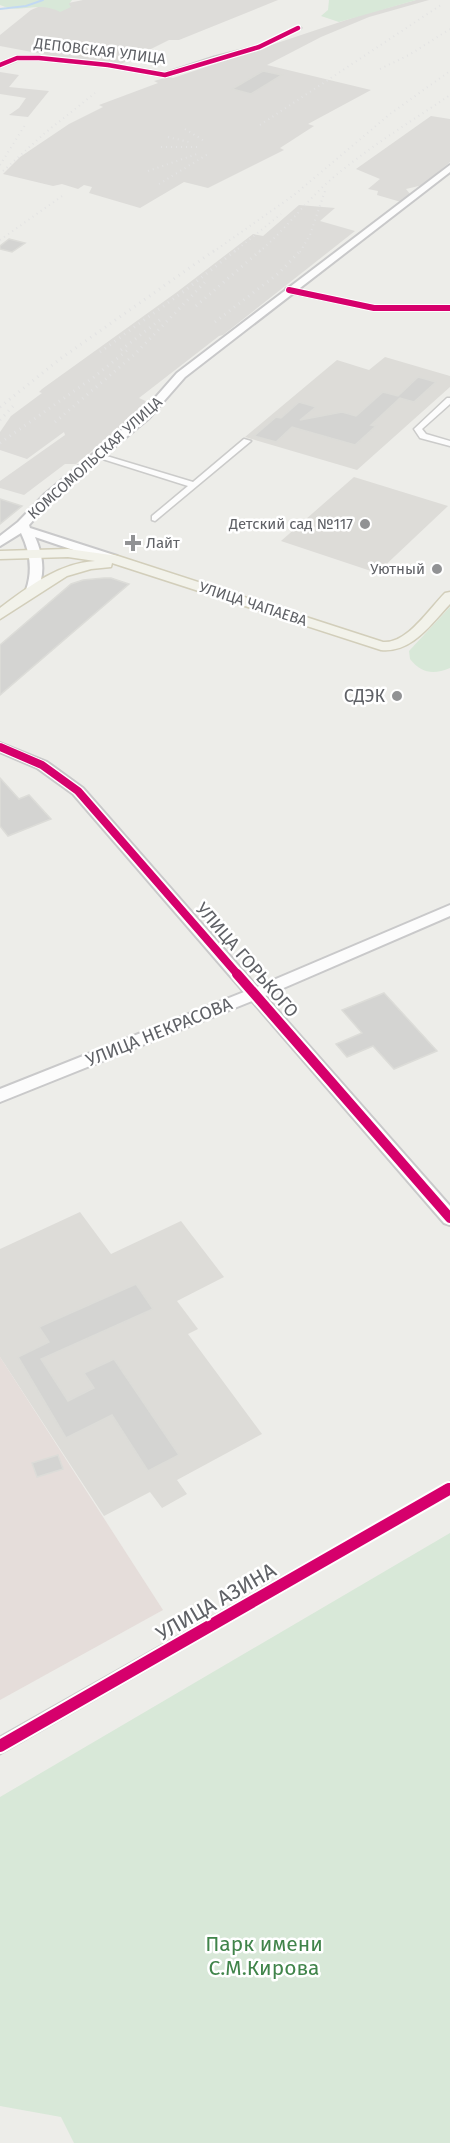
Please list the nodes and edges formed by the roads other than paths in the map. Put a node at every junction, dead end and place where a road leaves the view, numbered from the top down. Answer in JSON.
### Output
{"nodes":[{"id":1,"x":298,"y":28,"type":"dead end"},
{"id":2,"x":0,"y":65,"type":"edge"},
{"id":3,"x":450,"y":168,"type":"edge"},
{"id":4,"x":289,"y":290,"type":"junction"},
{"id":5,"x":450,"y":308,"type":"edge"},
{"id":6,"x":450,"y":400,"type":"edge"},
{"id":7,"x":247,"y":441,"type":"dead end"},
{"id":8,"x":450,"y":444,"type":"edge"},
{"id":9,"x":97,"y":456,"type":"junction"},
{"id":10,"x":194,"y":485,"type":"junction"},
{"id":11,"x":155,"y":518,"type":"dead end"},
{"id":12,"x":24,"y":527,"type":"junction"},
{"id":13,"x":0,"y":542,"type":"edge"},
{"id":14,"x":35,"y":553,"type":"junction"},
{"id":15,"x":0,"y":555,"type":"edge"},
{"id":16,"x":113,"y":559,"type":"junction"},
{"id":17,"x":144,"y":568,"type":"junction"},
{"id":18,"x":32,"y":590,"type":"junction"},
{"id":19,"x":450,"y":596,"type":"edge"},
{"id":20,"x":0,"y":615,"type":"edge"},
{"id":21,"x":0,"y":747,"type":"edge"},
{"id":22,"x":450,"y":910,"type":"edge"},
{"id":23,"x":255,"y":993,"type":"junction"},
{"id":24,"x":0,"y":1096,"type":"edge"},
{"id":25,"x":450,"y":1218,"type":"edge"},
{"id":26,"x":450,"y":1488,"type":"edge"},
{"id":27,"x":0,"y":1746,"type":"edge"}],
"edges":[{"from":1,"to":2,"type":"street","name":"ДЕПОВСКАЯ УЛИЦА"},
{"from":3,"to":4,"type":"main road","name":"КОМСОМОЛЬСКАЯ УЛИЦА"},
{"from":4,"to":5,"type":"street"},
{"from":4,"to":9,"type":"main road","name":"КОМСОМОЛЬСКАЯ УЛИЦА"},
{"from":6,"to":8,"type":"street"},
{"from":7,"to":10,"type":"street"},
{"from":9,"to":10,"type":"street"},
{"from":9,"to":12,"type":"main road","name":"КОМСОМОЛЬСКАЯ УЛИЦА"},
{"from":10,"to":11,"type":"street"},
{"from":12,"to":13,"type":"main road","name":"КОМСОМОЛЬСКАЯ УЛИЦА"},
{"from":12,"to":14,"type":"main road","name":"КОМСОМОЛЬСКАЯ УЛИЦА"},
{"from":12,"to":16,"type":"main road","name":"УЛИЦА ЧАПАЕВА"},
{"from":14,"to":15,"type":"main road","name":"УЛИЦА ЧАПАЕВА"},
{"from":14,"to":16,"type":"main road","name":"УЛИЦА ЧАПАЕВА"},
{"from":14,"to":18,"type":"main road","name":"КОМСОМОЛЬСКАЯ УЛИЦА"},
{"from":16,"to":17,"type":"main road","name":"УЛИЦА ЧАПАЕВА"},
{"from":17,"to":18,"type":"main road"},
{"from":17,"to":19,"type":"main road","name":"УЛИЦА ЧАПАЕВА"},
{"from":18,"to":20,"type":"main road"},
{"from":21,"to":23,"type":"main road","name":"УЛИЦА ГОРЬКОГО"},
{"from":22,"to":23,"type":"main road","name":"УЛИЦА НЕКРАСОВА"},
{"from":23,"to":24,"type":"main road","name":"УЛИЦА НЕКРАСОВА"},
{"from":23,"to":25,"type":"main road","name":"УЛИЦА ГОРЬКОГО"},
{"from":26,"to":27,"type":"street","name":"УЛИЦА АЗИНА"}]}
